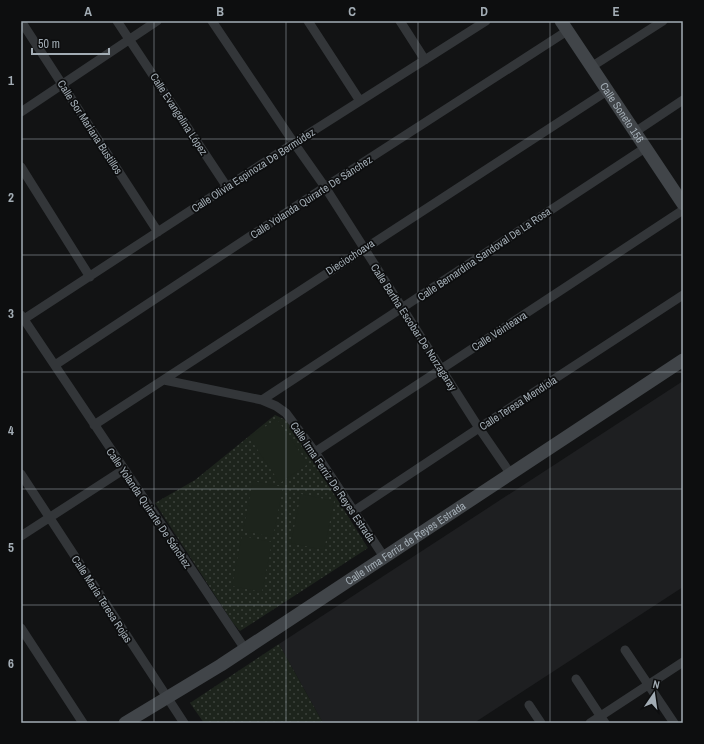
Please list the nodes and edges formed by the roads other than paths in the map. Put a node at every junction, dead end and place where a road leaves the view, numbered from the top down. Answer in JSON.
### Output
{"nodes":[{"id":1,"x":21,"y":21,"type":"edge"},
{"id":2,"x":117,"y":21,"type":"edge"},
{"id":3,"x":157,"y":21,"type":"edge"},
{"id":4,"x":212,"y":21,"type":"edge"},
{"id":5,"x":308,"y":21,"type":"edge"},
{"id":6,"x":400,"y":21,"type":"edge"},
{"id":7,"x":486,"y":21,"type":"edge"},
{"id":8,"x":663,"y":21,"type":"edge"},
{"id":9,"x":564,"y":26,"type":"edge"},
{"id":10,"x":130,"y":40,"type":"junction"},
{"id":11,"x":425,"y":60,"type":"junction"},
{"id":12,"x":591,"y":67,"type":"junction"},
{"id":13,"x":62,"y":84,"type":"junction"},
{"id":14,"x":607,"y":91,"type":"junction"},
{"id":15,"x":683,"y":100,"type":"edge"},
{"id":16,"x":360,"y":101,"type":"junction"},
{"id":17,"x":21,"y":112,"type":"edge"},
{"id":18,"x":635,"y":132,"type":"junction"},
{"id":19,"x":294,"y":143,"type":"junction"},
{"id":20,"x":645,"y":148,"type":"junction"},
{"id":21,"x":21,"y":167,"type":"edge"},
{"id":22,"x":227,"y":187,"type":"junction"},
{"id":23,"x":325,"y":187,"type":"junction"},
{"id":24,"x":681,"y":197,"type":"edge"},
{"id":25,"x":683,"y":210,"type":"edge"},
{"id":26,"x":158,"y":232,"type":"junction"},
{"id":27,"x":363,"y":249,"type":"junction"},
{"id":28,"x":90,"y":276,"type":"junction"},
{"id":29,"x":683,"y":295,"type":"edge"},
{"id":30,"x":402,"y":309,"type":"junction"},
{"id":31,"x":22,"y":319,"type":"edge"},
{"id":32,"x":683,"y":360,"type":"edge"},
{"id":33,"x":55,"y":366,"type":"junction"},
{"id":34,"x":440,"y":369,"type":"junction"},
{"id":35,"x":164,"y":380,"type":"junction"},
{"id":36,"x":262,"y":400,"type":"junction"},
{"id":37,"x":94,"y":425,"type":"junction"},
{"id":38,"x":478,"y":428,"type":"junction"},
{"id":39,"x":315,"y":452,"type":"junction"},
{"id":40,"x":123,"y":470,"type":"junction"},
{"id":41,"x":510,"y":473,"type":"junction"},
{"id":42,"x":21,"y":474,"type":"edge"},
{"id":43,"x":354,"y":511,"type":"junction"},
{"id":44,"x":49,"y":518,"type":"junction"},
{"id":45,"x":21,"y":536,"type":"edge"},
{"id":46,"x":384,"y":557,"type":"junction"},
{"id":47,"x":21,"y":628,"type":"edge"},
{"id":48,"x":245,"y":649,"type":"junction"},
{"id":49,"x":625,"y":650,"type":"dead end"},
{"id":50,"x":683,"y":662,"type":"edge"},
{"id":51,"x":576,"y":679,"type":"dead end"},
{"id":52,"x":648,"y":685,"type":"junction"},
{"id":53,"x":166,"y":698,"type":"junction"},
{"id":54,"x":529,"y":705,"type":"dead end"},
{"id":55,"x":603,"y":720,"type":"edge"},
{"id":56,"x":83,"y":723,"type":"edge"},
{"id":57,"x":126,"y":723,"type":"edge"},
{"id":58,"x":184,"y":723,"type":"edge"},
{"id":59,"x":541,"y":723,"type":"edge"},
{"id":60,"x":590,"y":723,"type":"edge"},
{"id":61,"x":674,"y":723,"type":"edge"}],
"edges":[{"from":1,"to":13,"type":"street","name":"Calle Sor Mariana Bustillos"},
{"from":2,"to":10,"type":"street","name":"Calle Evangelina López"},
{"from":3,"to":10,"type":"street"},
{"from":4,"to":19,"type":"street","name":"Calle Bertha Escobar De Norzagaray"},
{"from":5,"to":16,"type":"street"},
{"from":6,"to":11,"type":"street"},
{"from":7,"to":11,"type":"street","name":"Calle Olivia Espinoza De Bermúdez"},
{"from":8,"to":12,"type":"street"},
{"from":9,"to":12,"type":"street","name":"Calle Soneto 156"},
{"from":9,"to":23,"type":"street","name":"Calle Yolanda Quirarte De Sánchez"},
{"from":10,"to":13,"type":"street"},
{"from":10,"to":22,"type":"street","name":"Calle Evangelina López"},
{"from":11,"to":16,"type":"street","name":"Calle Olivia Espinoza De Bermúdez"},
{"from":12,"to":14,"type":"street","name":"Calle Soneto 156"},
{"from":13,"to":17,"type":"street"},
{"from":13,"to":26,"type":"street","name":"Calle Sor Mariana Bustillos"},
{"from":14,"to":18,"type":"street","name":"Calle Soneto 156"},
{"from":14,"to":27,"type":"street","name":"Dieciochoava"},
{"from":15,"to":18,"type":"street"},
{"from":16,"to":19,"type":"street","name":"Calle Olivia Espinoza De Bermúdez"},
{"from":18,"to":20,"type":"street","name":"Calle Soneto 156"},
{"from":19,"to":22,"type":"street","name":"Calle Olivia Espinoza De Bermúdez"},
{"from":19,"to":23,"type":"street","name":"Calle Bertha Escobar De Norzagaray"},
{"from":20,"to":24,"type":"street","name":"Calle Soneto 156"},
{"from":20,"to":30,"type":"street","name":"Calle Bernardina Sandoval De La Rosa"},
{"from":21,"to":28,"type":"street"},
{"from":22,"to":26,"type":"street","name":"Calle Olivia Espinoza De Bermúdez"},
{"from":23,"to":27,"type":"street","name":"Calle Bertha Escobar De Norzagaray"},
{"from":23,"to":33,"type":"street","name":"Calle Yolanda Quirarte De Sánchez"},
{"from":25,"to":34,"type":"street","name":"Calle Veinteava"},
{"from":26,"to":28,"type":"street","name":"Calle Olivia Espinoza De Bermúdez"},
{"from":27,"to":30,"type":"street","name":"Calle Bertha Escobar De Norzagaray"},
{"from":27,"to":35,"type":"street","name":"Dieciochoava"},
{"from":28,"to":31,"type":"street","name":"Calle Olivia Espinoza De Bermúdez"},
{"from":29,"to":38,"type":"street","name":"Calle Teresa Mendiola"},
{"from":30,"to":34,"type":"street","name":"Calle Bertha Escobar De Norzagaray"},
{"from":30,"to":36,"type":"street","name":"Calle Bernardina Sandoval De La Rosa"},
{"from":31,"to":33,"type":"street","name":"Calle Yolanda Quirarte De Sánchez"},
{"from":32,"to":41,"type":"street","name":"Calle Irma Ferriz de Reyes Estrada"},
{"from":33,"to":37,"type":"street","name":"Calle Yolanda Quirarte De Sánchez"},
{"from":34,"to":38,"type":"street","name":"Calle Bertha Escobar De Norzagaray"},
{"from":34,"to":39,"type":"street","name":"Calle Veinteava"},
{"from":35,"to":36,"type":"street","name":"Calle Irma Ferriz De Reyes Estrada"},
{"from":35,"to":37,"type":"street","name":"Dieciochoava"},
{"from":36,"to":39,"type":"street","name":"Calle Irma Ferriz De Reyes Estrada"},
{"from":37,"to":40,"type":"street","name":"Calle Yolanda Quirarte De Sánchez"},
{"from":38,"to":41,"type":"street","name":"Calle Bertha Escobar De Norzagaray"},
{"from":38,"to":43,"type":"street","name":"Calle Teresa Mendiola"},
{"from":39,"to":43,"type":"street","name":"Calle Irma Ferriz De Reyes Estrada"},
{"from":40,"to":44,"type":"street"},
{"from":40,"to":48,"type":"street","name":"Calle Yolanda Quirarte De Sánchez"},
{"from":41,"to":46,"type":"street","name":"Calle Irma Ferriz de Reyes Estrada"},
{"from":42,"to":44,"type":"street","name":"Calle María Teresa Rojas"},
{"from":43,"to":46,"type":"street","name":"Calle Irma Ferriz De Reyes Estrada"},
{"from":44,"to":45,"type":"street"},
{"from":44,"to":53,"type":"street","name":"Calle María Teresa Rojas"},
{"from":46,"to":48,"type":"street","name":"Calle Irma Ferriz de Reyes Estrada"},
{"from":47,"to":56,"type":"street"},
{"from":48,"to":53,"type":"street","name":"Calle Irma Ferriz de Reyes Estrada"},
{"from":49,"to":52,"type":"street"},
{"from":50,"to":52,"type":"street"},
{"from":51,"to":55,"type":"street"},
{"from":52,"to":55,"type":"street"},
{"from":52,"to":61,"type":"street"},
{"from":53,"to":57,"type":"street","name":"Calle Irma Ferriz de Reyes Estrada"},
{"from":53,"to":58,"type":"street","name":"Calle María Teresa Rojas"},
{"from":54,"to":59,"type":"street"},
{"from":55,"to":60,"type":"street"}]}
